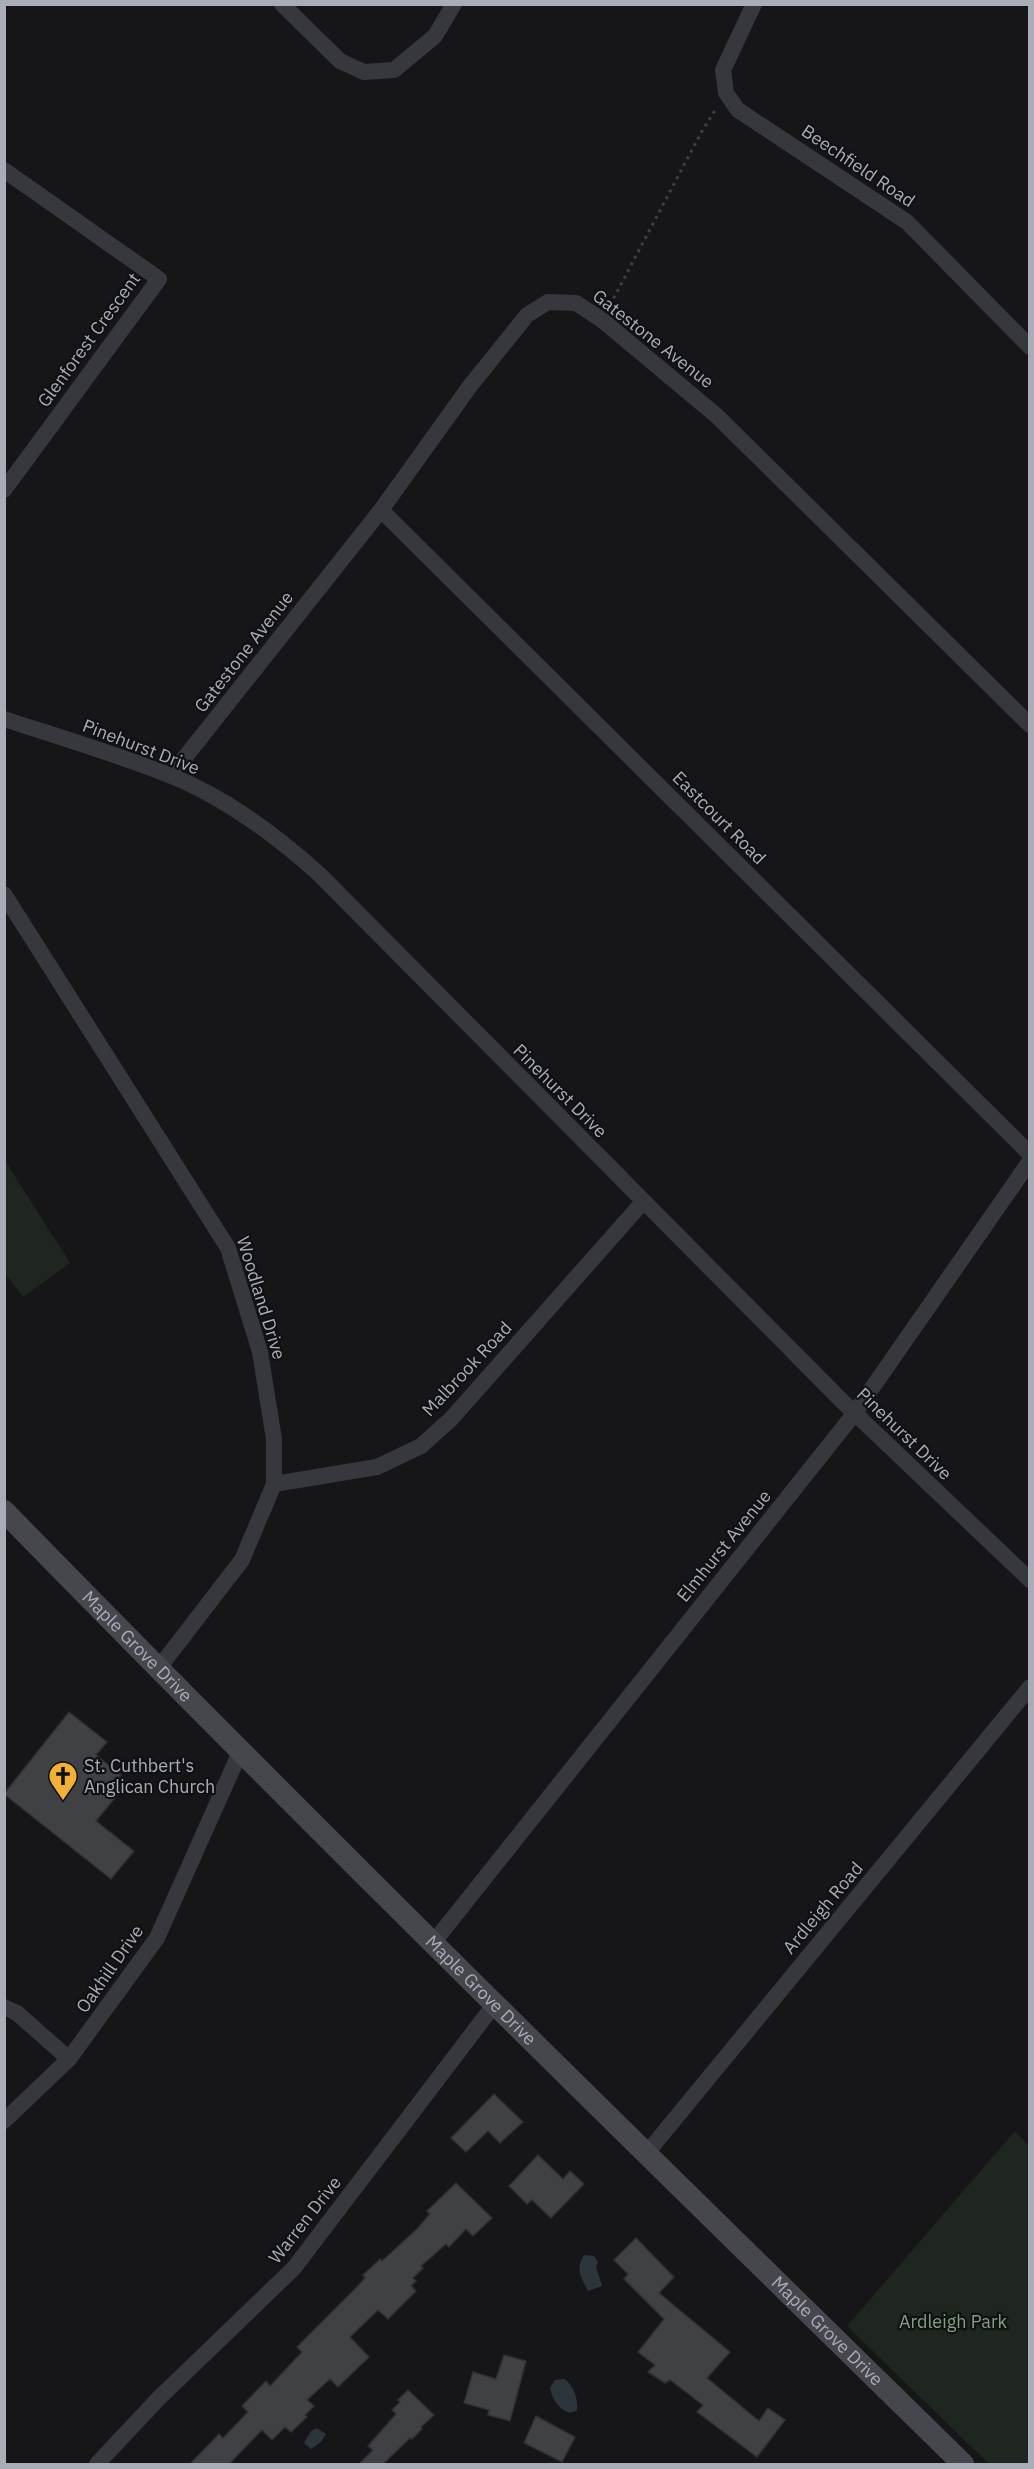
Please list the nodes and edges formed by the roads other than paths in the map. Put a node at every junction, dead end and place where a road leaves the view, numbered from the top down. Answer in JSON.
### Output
{"nodes":[{"id":1,"x":282,"y":4,"type":"edge"},
{"id":2,"x":454,"y":4,"type":"edge"},
{"id":3,"x":754,"y":4,"type":"edge"},
{"id":4,"x":4,"y":170,"type":"edge"},
{"id":5,"x":1029,"y":347,"type":"edge"},
{"id":6,"x":4,"y":490,"type":"edge"},
{"id":7,"x":381,"y":510,"type":"junction"},
{"id":8,"x":4,"y":718,"type":"edge"},
{"id":9,"x":1029,"y":725,"type":"edge"},
{"id":10,"x":171,"y":776,"type":"junction"},
{"id":11,"x":4,"y":894,"type":"edge"},
{"id":12,"x":1029,"y":1154,"type":"edge"},
{"id":13,"x":1029,"y":1161,"type":"edge"},
{"id":14,"x":643,"y":1202,"type":"junction"},
{"id":15,"x":854,"y":1414,"type":"junction"},
{"id":16,"x":274,"y":1484,"type":"junction"},
{"id":17,"x":4,"y":1511,"type":"edge"},
{"id":18,"x":1029,"y":1580,"type":"edge"},
{"id":19,"x":158,"y":1669,"type":"junction"},
{"id":20,"x":1029,"y":1687,"type":"edge"},
{"id":21,"x":241,"y":1750,"type":"junction"},
{"id":22,"x":433,"y":1943,"type":"junction"},
{"id":23,"x":494,"y":2005,"type":"junction"},
{"id":24,"x":4,"y":2007,"type":"edge"},
{"id":25,"x":69,"y":2058,"type":"junction"},
{"id":26,"x":4,"y":2121,"type":"edge"},
{"id":27,"x":646,"y":2154,"type":"junction"},
{"id":28,"x":97,"y":2464,"type":"edge"},
{"id":29,"x":963,"y":2464,"type":"edge"}],
"edges":[{"from":1,"to":2,"type":"street"},
{"from":3,"to":5,"type":"street","name":"Beechfield Road"},
{"from":4,"to":6,"type":"street","name":"Glenforest Crescent"},
{"from":7,"to":9,"type":"street","name":"Gatestone Avenue"},
{"from":7,"to":10,"type":"street","name":"Gatestone Avenue"},
{"from":7,"to":12,"type":"street","name":"Eastcourt Road"},
{"from":8,"to":10,"type":"street","name":"Pinehurst Drive"},
{"from":10,"to":14,"type":"street","name":"Pinehurst Drive"},
{"from":11,"to":16,"type":"street","name":"Woodland Drive"},
{"from":13,"to":15,"type":"street","name":"Elmhurst Avenue"},
{"from":14,"to":15,"type":"street","name":"Pinehurst Drive"},
{"from":14,"to":16,"type":"street","name":"Malbrook Road"},
{"from":15,"to":18,"type":"street","name":"Pinehurst Drive"},
{"from":15,"to":22,"type":"street","name":"Elmhurst Avenue"},
{"from":16,"to":19,"type":"street","name":"Woodland Drive"},
{"from":17,"to":19,"type":"street","name":"Maple Grove Drive"},
{"from":19,"to":21,"type":"street","name":"Maple Grove Drive"},
{"from":20,"to":27,"type":"street","name":"Ardleigh Road"},
{"from":21,"to":22,"type":"street","name":"Maple Grove Drive"},
{"from":21,"to":25,"type":"street","name":"Oakhill Drive"},
{"from":22,"to":23,"type":"street","name":"Maple Grove Drive"},
{"from":23,"to":27,"type":"street","name":"Maple Grove Drive"},
{"from":23,"to":28,"type":"street","name":"Warren Drive"},
{"from":24,"to":25,"type":"street"},
{"from":25,"to":26,"type":"street","name":"Oakhill Drive"},
{"from":27,"to":29,"type":"street","name":"Maple Grove Drive"}]}
